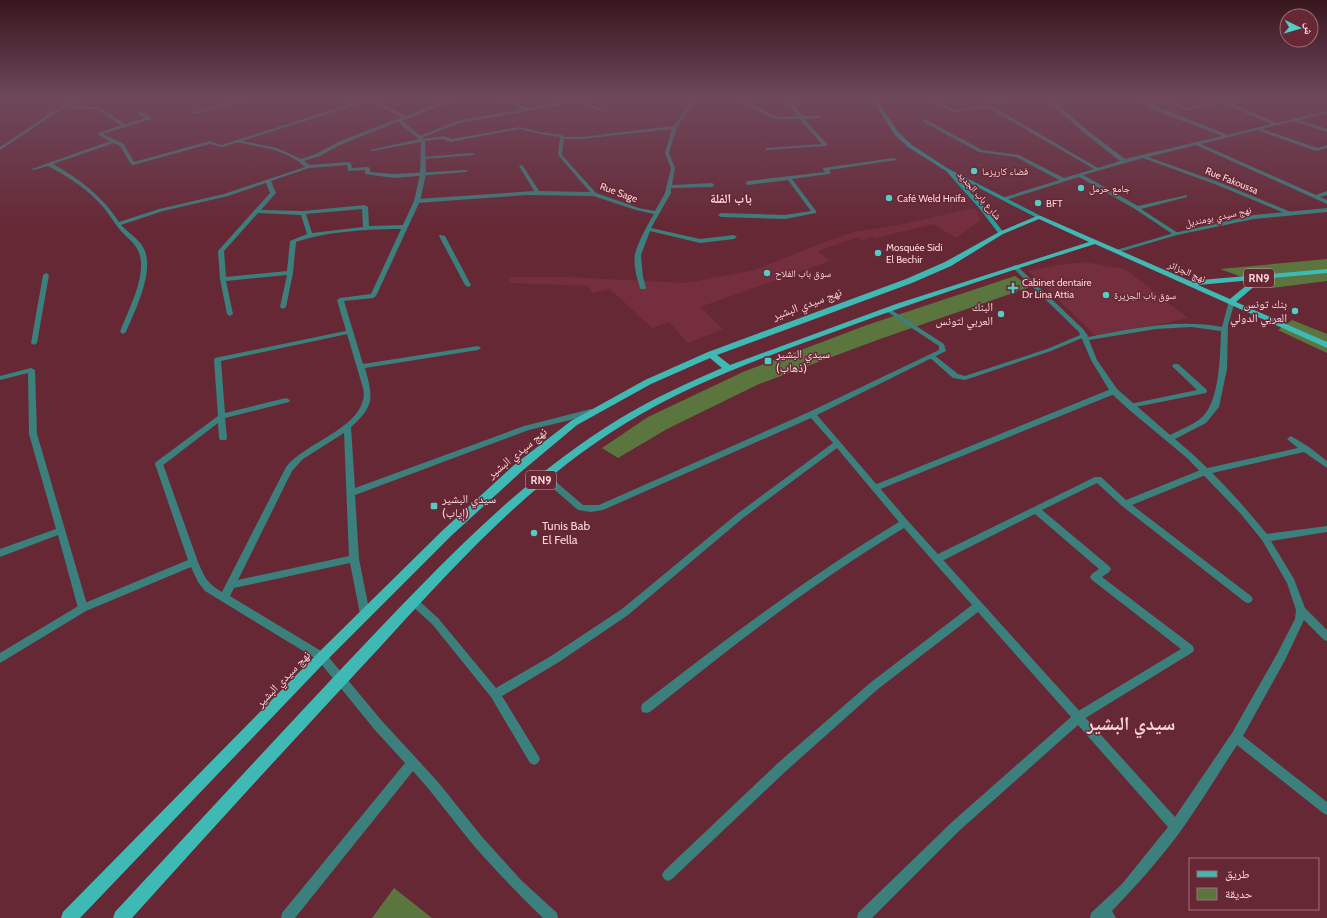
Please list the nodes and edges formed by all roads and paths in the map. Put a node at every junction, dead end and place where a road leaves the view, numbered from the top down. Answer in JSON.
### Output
{"nodes":[{"id":1,"x":14,"y":140,"type":"edge"},
{"id":2,"x":241,"y":140,"type":"edge"},
{"id":3,"x":349,"y":140,"type":"edge"},
{"id":4,"x":413,"y":140,"type":"edge"},
{"id":5,"x":421,"y":140,"type":"edge"},
{"id":6,"x":562,"y":140,"type":"edge"},
{"id":7,"x":672,"y":140,"type":"edge"},
{"id":8,"x":821,"y":140,"type":"edge"},
{"id":9,"x":902,"y":140,"type":"edge"},
{"id":10,"x":960,"y":140,"type":"edge"},
{"id":11,"x":1047,"y":140,"type":"edge"},
{"id":12,"x":1096,"y":140,"type":"edge"},
{"id":13,"x":1213,"y":140,"type":"edge"},
{"id":14,"x":1288,"y":140,"type":"edge"},
{"id":15,"x":115,"y":141,"type":"joint"},
{"id":16,"x":237,"y":141,"type":"junction"},
{"id":17,"x":1198,"y":144,"type":"junction"},
{"id":18,"x":1327,"y":146,"type":"edge"},
{"id":19,"x":0,"y":149,"type":"edge"},
{"id":20,"x":768,"y":149,"type":"dead end"},
{"id":21,"x":372,"y":150,"type":"dead end"},
{"id":22,"x":472,"y":154,"type":"dead end"},
{"id":23,"x":1144,"y":157,"type":"junction"},
{"id":24,"x":423,"y":158,"type":"junction"},
{"id":25,"x":894,"y":159,"type":"dead end"},
{"id":26,"x":302,"y":160,"type":"junction"},
{"id":27,"x":1124,"y":161,"type":"junction"},
{"id":28,"x":49,"y":164,"type":"junction"},
{"id":29,"x":521,"y":166,"type":"dead end"},
{"id":30,"x":308,"y":167,"type":"junction"},
{"id":31,"x":34,"y":169,"type":"dead end"},
{"id":32,"x":946,"y":169,"type":"junction"},
{"id":33,"x":1097,"y":169,"type":"junction"},
{"id":34,"x":466,"y":171,"type":"dead end"},
{"id":35,"x":422,"y":174,"type":"junction"},
{"id":36,"x":1079,"y":175,"type":"junction"},
{"id":37,"x":789,"y":178,"type":"junction"},
{"id":38,"x":1063,"y":180,"type":"junction"},
{"id":39,"x":268,"y":181,"type":"junction"},
{"id":40,"x":748,"y":183,"type":"dead end"},
{"id":41,"x":712,"y":185,"type":"dead end"},
{"id":42,"x":669,"y":187,"type":"junction"},
{"id":43,"x":537,"y":192,"type":"junction"},
{"id":44,"x":1327,"y":193,"type":"edge"},
{"id":45,"x":594,"y":194,"type":"junction"},
{"id":46,"x":1185,"y":196,"type":"dead end"},
{"id":47,"x":1315,"y":197,"type":"junction"},
{"id":48,"x":1004,"y":199,"type":"junction"},
{"id":49,"x":417,"y":201,"type":"junction"},
{"id":50,"x":1327,"y":202,"type":"edge"},
{"id":51,"x":1137,"y":208,"type":"junction"},
{"id":52,"x":1327,"y":210,"type":"edge"},
{"id":53,"x":257,"y":211,"type":"junction"},
{"id":54,"x":302,"y":213,"type":"junction"},
{"id":55,"x":657,"y":213,"type":"junction"},
{"id":56,"x":1289,"y":213,"type":"junction"},
{"id":57,"x":721,"y":215,"type":"dead end"},
{"id":58,"x":1039,"y":217,"type":"junction"},
{"id":59,"x":118,"y":224,"type":"junction"},
{"id":60,"x":404,"y":227,"type":"junction"},
{"id":61,"x":366,"y":228,"type":"junction"},
{"id":62,"x":648,"y":229,"type":"junction"},
{"id":63,"x":1001,"y":233,"type":"junction"},
{"id":64,"x":1176,"y":234,"type":"junction"},
{"id":65,"x":310,"y":236,"type":"junction"},
{"id":66,"x":442,"y":236,"type":"dead end"},
{"id":67,"x":734,"y":236,"type":"dead end"},
{"id":68,"x":1095,"y":242,"type":"junction"},
{"id":69,"x":1116,"y":251,"type":"junction"},
{"id":70,"x":1015,"y":267,"type":"junction"},
{"id":71,"x":1327,"y":271,"type":"edge"},
{"id":72,"x":290,"y":273,"type":"junction"},
{"id":73,"x":46,"y":275,"type":"dead end"},
{"id":74,"x":1260,"y":278,"type":"junction"},
{"id":75,"x":223,"y":279,"type":"junction"},
{"id":76,"x":1190,"y":284,"type":"junction"},
{"id":77,"x":468,"y":285,"type":"dead end"},
{"id":78,"x":643,"y":288,"type":"dead end"},
{"id":79,"x":1232,"y":301,"type":"junction"},
{"id":80,"x":283,"y":307,"type":"dead end"},
{"id":81,"x":888,"y":310,"type":"junction"},
{"id":82,"x":230,"y":314,"type":"dead end"},
{"id":83,"x":1225,"y":330,"type":"junction"},
{"id":84,"x":123,"y":332,"type":"dead end"},
{"id":85,"x":350,"y":332,"type":"junction"},
{"id":86,"x":1086,"y":337,"type":"junction"},
{"id":87,"x":34,"y":343,"type":"dead end"},
{"id":88,"x":1327,"y":345,"type":"edge"},
{"id":89,"x":478,"y":348,"type":"dead end"},
{"id":90,"x":711,"y":354,"type":"junction"},
{"id":91,"x":932,"y":357,"type":"junction"},
{"id":92,"x":1176,"y":366,"type":"dead end"},
{"id":93,"x":360,"y":367,"type":"junction"},
{"id":94,"x":728,"y":368,"type":"junction"},
{"id":95,"x":0,"y":378,"type":"edge"},
{"id":96,"x":1114,"y":391,"type":"junction"},
{"id":97,"x":286,"y":400,"type":"dead end"},
{"id":98,"x":1130,"y":406,"type":"junction"},
{"id":99,"x":590,"y":412,"type":"junction"},
{"id":100,"x":812,"y":414,"type":"junction"},
{"id":101,"x":222,"y":416,"type":"junction"},
{"id":102,"x":348,"y":428,"type":"junction"},
{"id":103,"x":223,"y":438,"type":"dead end"},
{"id":104,"x":1170,"y":438,"type":"junction"},
{"id":105,"x":1291,"y":439,"type":"dead end"},
{"id":106,"x":837,"y":444,"type":"junction"},
{"id":107,"x":1306,"y":449,"type":"junction"},
{"id":108,"x":1327,"y":465,"type":"edge"},
{"id":109,"x":1206,"y":471,"type":"junction"},
{"id":110,"x":545,"y":477,"type":"junction"},
{"id":111,"x":875,"y":488,"type":"junction"},
{"id":112,"x":351,"y":493,"type":"junction"},
{"id":113,"x":1125,"y":504,"type":"junction"},
{"id":114,"x":1036,"y":510,"type":"junction"},
{"id":115,"x":905,"y":523,"type":"junction"},
{"id":116,"x":1327,"y":529,"type":"edge"},
{"id":117,"x":60,"y":531,"type":"junction"},
{"id":118,"x":1264,"y":538,"type":"junction"},
{"id":119,"x":0,"y":553,"type":"edge"},
{"id":120,"x":354,"y":559,"type":"junction"},
{"id":121,"x":937,"y":559,"type":"junction"},
{"id":122,"x":193,"y":562,"type":"junction"},
{"id":123,"x":231,"y":585,"type":"junction"},
{"id":124,"x":224,"y":598,"type":"junction"},
{"id":125,"x":1248,"y":599,"type":"dead end"},
{"id":126,"x":414,"y":602,"type":"junction"},
{"id":127,"x":978,"y":606,"type":"junction"},
{"id":128,"x":83,"y":608,"type":"junction"},
{"id":129,"x":1301,"y":610,"type":"junction"},
{"id":130,"x":365,"y":614,"type":"junction"},
{"id":131,"x":1327,"y":637,"type":"edge"},
{"id":132,"x":322,"y":657,"type":"junction"},
{"id":133,"x":0,"y":658,"type":"edge"},
{"id":134,"x":341,"y":679,"type":"junction"},
{"id":135,"x":495,"y":694,"type":"junction"},
{"id":136,"x":646,"y":708,"type":"dead end"},
{"id":137,"x":1079,"y":717,"type":"junction"},
{"id":138,"x":1236,"y":737,"type":"junction"},
{"id":139,"x":534,"y":759,"type":"dead end"},
{"id":140,"x":412,"y":763,"type":"junction"},
{"id":141,"x":1327,"y":810,"type":"edge"},
{"id":142,"x":1176,"y":827,"type":"junction"},
{"id":143,"x":668,"y":874,"type":"dead end"},
{"id":144,"x":1103,"y":916,"type":"edge"},
{"id":145,"x":68,"y":918,"type":"edge"},
{"id":146,"x":121,"y":918,"type":"edge"},
{"id":147,"x":287,"y":918,"type":"edge"},
{"id":148,"x":552,"y":918,"type":"edge"},
{"id":149,"x":863,"y":918,"type":"edge"}],
"edges":[{"from":1,"to":19,"type":"street"},
{"from":2,"to":16,"type":"street"},
{"from":3,"to":26,"type":"street"},
{"from":4,"to":21,"type":"street"},
{"from":5,"to":24,"type":"street"},
{"from":6,"to":45,"type":"street","name":"Rue Sage"},
{"from":7,"to":42,"type":"street"},
{"from":8,"to":20,"type":"street"},
{"from":9,"to":32,"type":"main road","name":"شارع باب الجديد"},
{"from":10,"to":38,"type":"street"},
{"from":11,"to":33,"type":"street"},
{"from":12,"to":27,"type":"street"},
{"from":13,"to":17,"type":"street"},
{"from":14,"to":18,"type":"street"},
{"from":15,"to":16,"type":"street"},
{"from":15,"to":28,"type":"street"},
{"from":16,"to":26,"type":"street"},
{"from":17,"to":23,"type":"street"},
{"from":17,"to":47,"type":"street"},
{"from":22,"to":24,"type":"street"},
{"from":23,"to":27,"type":"street"},
{"from":23,"to":56,"type":"street","name":"Rue Fakoussa"},
{"from":24,"to":35,"type":"street"},
{"from":25,"to":37,"type":"street"},
{"from":26,"to":30,"type":"street"},
{"from":27,"to":33,"type":"street"},
{"from":28,"to":31,"type":"street"},
{"from":28,"to":59,"type":"street"},
{"from":29,"to":43,"type":"street"},
{"from":30,"to":35,"type":"street"},
{"from":30,"to":39,"type":"street"},
{"from":32,"to":48,"type":"main road","name":"شارع باب الجديد"},
{"from":32,"to":63,"type":"main road","name":"شارع باب الجديد"},
{"from":33,"to":36,"type":"street"},
{"from":34,"to":35,"type":"street"},
{"from":35,"to":49,"type":"street"},
{"from":36,"to":38,"type":"street"},
{"from":36,"to":51,"type":"street"},
{"from":37,"to":40,"type":"street"},
{"from":37,"to":57,"type":"street"},
{"from":38,"to":48,"type":"street"},
{"from":39,"to":53,"type":"street"},
{"from":39,"to":59,"type":"street"},
{"from":41,"to":42,"type":"street"},
{"from":42,"to":55,"type":"street"},
{"from":43,"to":45,"type":"street"},
{"from":43,"to":49,"type":"street"},
{"from":44,"to":47,"type":"street"},
{"from":45,"to":55,"type":"street","name":"Rue Sage"},
{"from":46,"to":51,"type":"street"},
{"from":47,"to":50,"type":"street"},
{"from":48,"to":58,"type":"main road","name":"شارع باب الجديد"},
{"from":49,"to":60,"type":"street"},
{"from":51,"to":64,"type":"street"},
{"from":52,"to":56,"type":"street","name":"نهج سيدي بومنديل"},
{"from":53,"to":54,"type":"street"},
{"from":53,"to":75,"type":"street"},
{"from":54,"to":61,"type":"street"},
{"from":54,"to":65,"type":"street"},
{"from":55,"to":62,"type":"street"},
{"from":56,"to":64,"type":"street","name":"نهج سيدي بومنديل"},
{"from":58,"to":63,"type":"main road","name":"نهج سيدي البشير","number":"RN9"},
{"from":58,"to":68,"type":"main road","name":"نهج الجزائر"},
{"from":59,"to":84,"type":"street"},
{"from":60,"to":61,"type":"street"},
{"from":60,"to":85,"type":"street"},
{"from":61,"to":65,"type":"street"},
{"from":62,"to":67,"type":"street"},
{"from":62,"to":78,"type":"street"},
{"from":63,"to":90,"type":"main road","name":"نهج سيدي البشير","number":"RN9"},
{"from":64,"to":69,"type":"street","name":"نهج سيدي بومنديل"},
{"from":65,"to":72,"type":"street"},
{"from":66,"to":77,"type":"street"},
{"from":68,"to":69,"type":"main road","name":"نهج الجزائر"},
{"from":68,"to":70,"type":"main road","number":"RN9"},
{"from":69,"to":76,"type":"main road","name":"نهج الجزائر"},
{"from":70,"to":81,"type":"main road","number":"RN9"},
{"from":70,"to":86,"type":"street"},
{"from":71,"to":74,"type":"main road","number":"RN9"},
{"from":72,"to":75,"type":"street"},
{"from":72,"to":80,"type":"street"},
{"from":73,"to":87,"type":"street"},
{"from":74,"to":76,"type":"main road","number":"RN9"},
{"from":74,"to":79,"type":"main road","number":"RN9"},
{"from":75,"to":82,"type":"street"},
{"from":76,"to":79,"type":"main road","name":"نهج الجزائر"},
{"from":79,"to":83,"type":"street"},
{"from":79,"to":88,"type":"main road","name":"نهج الجزائر"},
{"from":81,"to":91,"type":"street"},
{"from":81,"to":94,"type":"main road","number":"RN9"},
{"from":83,"to":86,"type":"street"},
{"from":83,"to":104,"type":"street"},
{"from":85,"to":93,"type":"street"},
{"from":85,"to":101,"type":"street"},
{"from":86,"to":91,"type":"street"},
{"from":86,"to":96,"type":"street"},
{"from":89,"to":93,"type":"street"},
{"from":90,"to":94,"type":"main road"},
{"from":90,"to":99,"type":"main road","name":"نهج سيدي البشير","number":"RN9"},
{"from":91,"to":100,"type":"street"},
{"from":92,"to":98,"type":"street"},
{"from":93,"to":102,"type":"street"},
{"from":94,"to":110,"type":"main road","number":"RN9"},
{"from":95,"to":117,"type":"street"},
{"from":96,"to":98,"type":"street"},
{"from":96,"to":111,"type":"street"},
{"from":97,"to":101,"type":"street"},
{"from":98,"to":104,"type":"street"},
{"from":99,"to":112,"type":"street"},
{"from":99,"to":130,"type":"main road","name":"نهج سيدي البشير","number":"RN9"},
{"from":100,"to":106,"type":"street"},
{"from":100,"to":110,"type":"street"},
{"from":101,"to":103,"type":"street"},
{"from":101,"to":122,"type":"street"},
{"from":102,"to":112,"type":"street"},
{"from":102,"to":123,"type":"street"},
{"from":104,"to":109,"type":"street"},
{"from":105,"to":107,"type":"street"},
{"from":106,"to":111,"type":"street"},
{"from":106,"to":135,"type":"street"},
{"from":107,"to":108,"type":"street"},
{"from":107,"to":109,"type":"street"},
{"from":109,"to":113,"type":"street"},
{"from":109,"to":118,"type":"street"},
{"from":110,"to":126,"type":"main road","number":"RN9"},
{"from":111,"to":115,"type":"street"},
{"from":112,"to":120,"type":"street"},
{"from":113,"to":114,"type":"street"},
{"from":113,"to":125,"type":"street"},
{"from":114,"to":121,"type":"street"},
{"from":114,"to":137,"type":"street"},
{"from":115,"to":121,"type":"street"},
{"from":115,"to":136,"type":"street"},
{"from":116,"to":118,"type":"street"},
{"from":117,"to":119,"type":"street"},
{"from":117,"to":128,"type":"street"},
{"from":118,"to":129,"type":"street"},
{"from":120,"to":123,"type":"street"},
{"from":120,"to":130,"type":"street"},
{"from":121,"to":127,"type":"street"},
{"from":122,"to":124,"type":"street"},
{"from":122,"to":128,"type":"street"},
{"from":123,"to":124,"type":"street"},
{"from":124,"to":132,"type":"street"},
{"from":126,"to":134,"type":"main road","number":"RN9"},
{"from":126,"to":135,"type":"street"},
{"from":127,"to":137,"type":"street"},
{"from":127,"to":143,"type":"street"},
{"from":128,"to":133,"type":"street"},
{"from":129,"to":131,"type":"street"},
{"from":129,"to":138,"type":"street"},
{"from":130,"to":132,"type":"main road","name":"نهج سيدي البشير","number":"RN9"},
{"from":132,"to":134,"type":"street"},
{"from":132,"to":145,"type":"main road","name":"نهج سيدي البشير","number":"RN9"},
{"from":134,"to":140,"type":"street"},
{"from":134,"to":146,"type":"main road","number":"RN9"},
{"from":135,"to":139,"type":"street"},
{"from":137,"to":142,"type":"street"},
{"from":137,"to":149,"type":"street"},
{"from":138,"to":141,"type":"street"},
{"from":138,"to":142,"type":"street"},
{"from":140,"to":147,"type":"street"},
{"from":140,"to":148,"type":"street"},
{"from":142,"to":144,"type":"street"}]}
